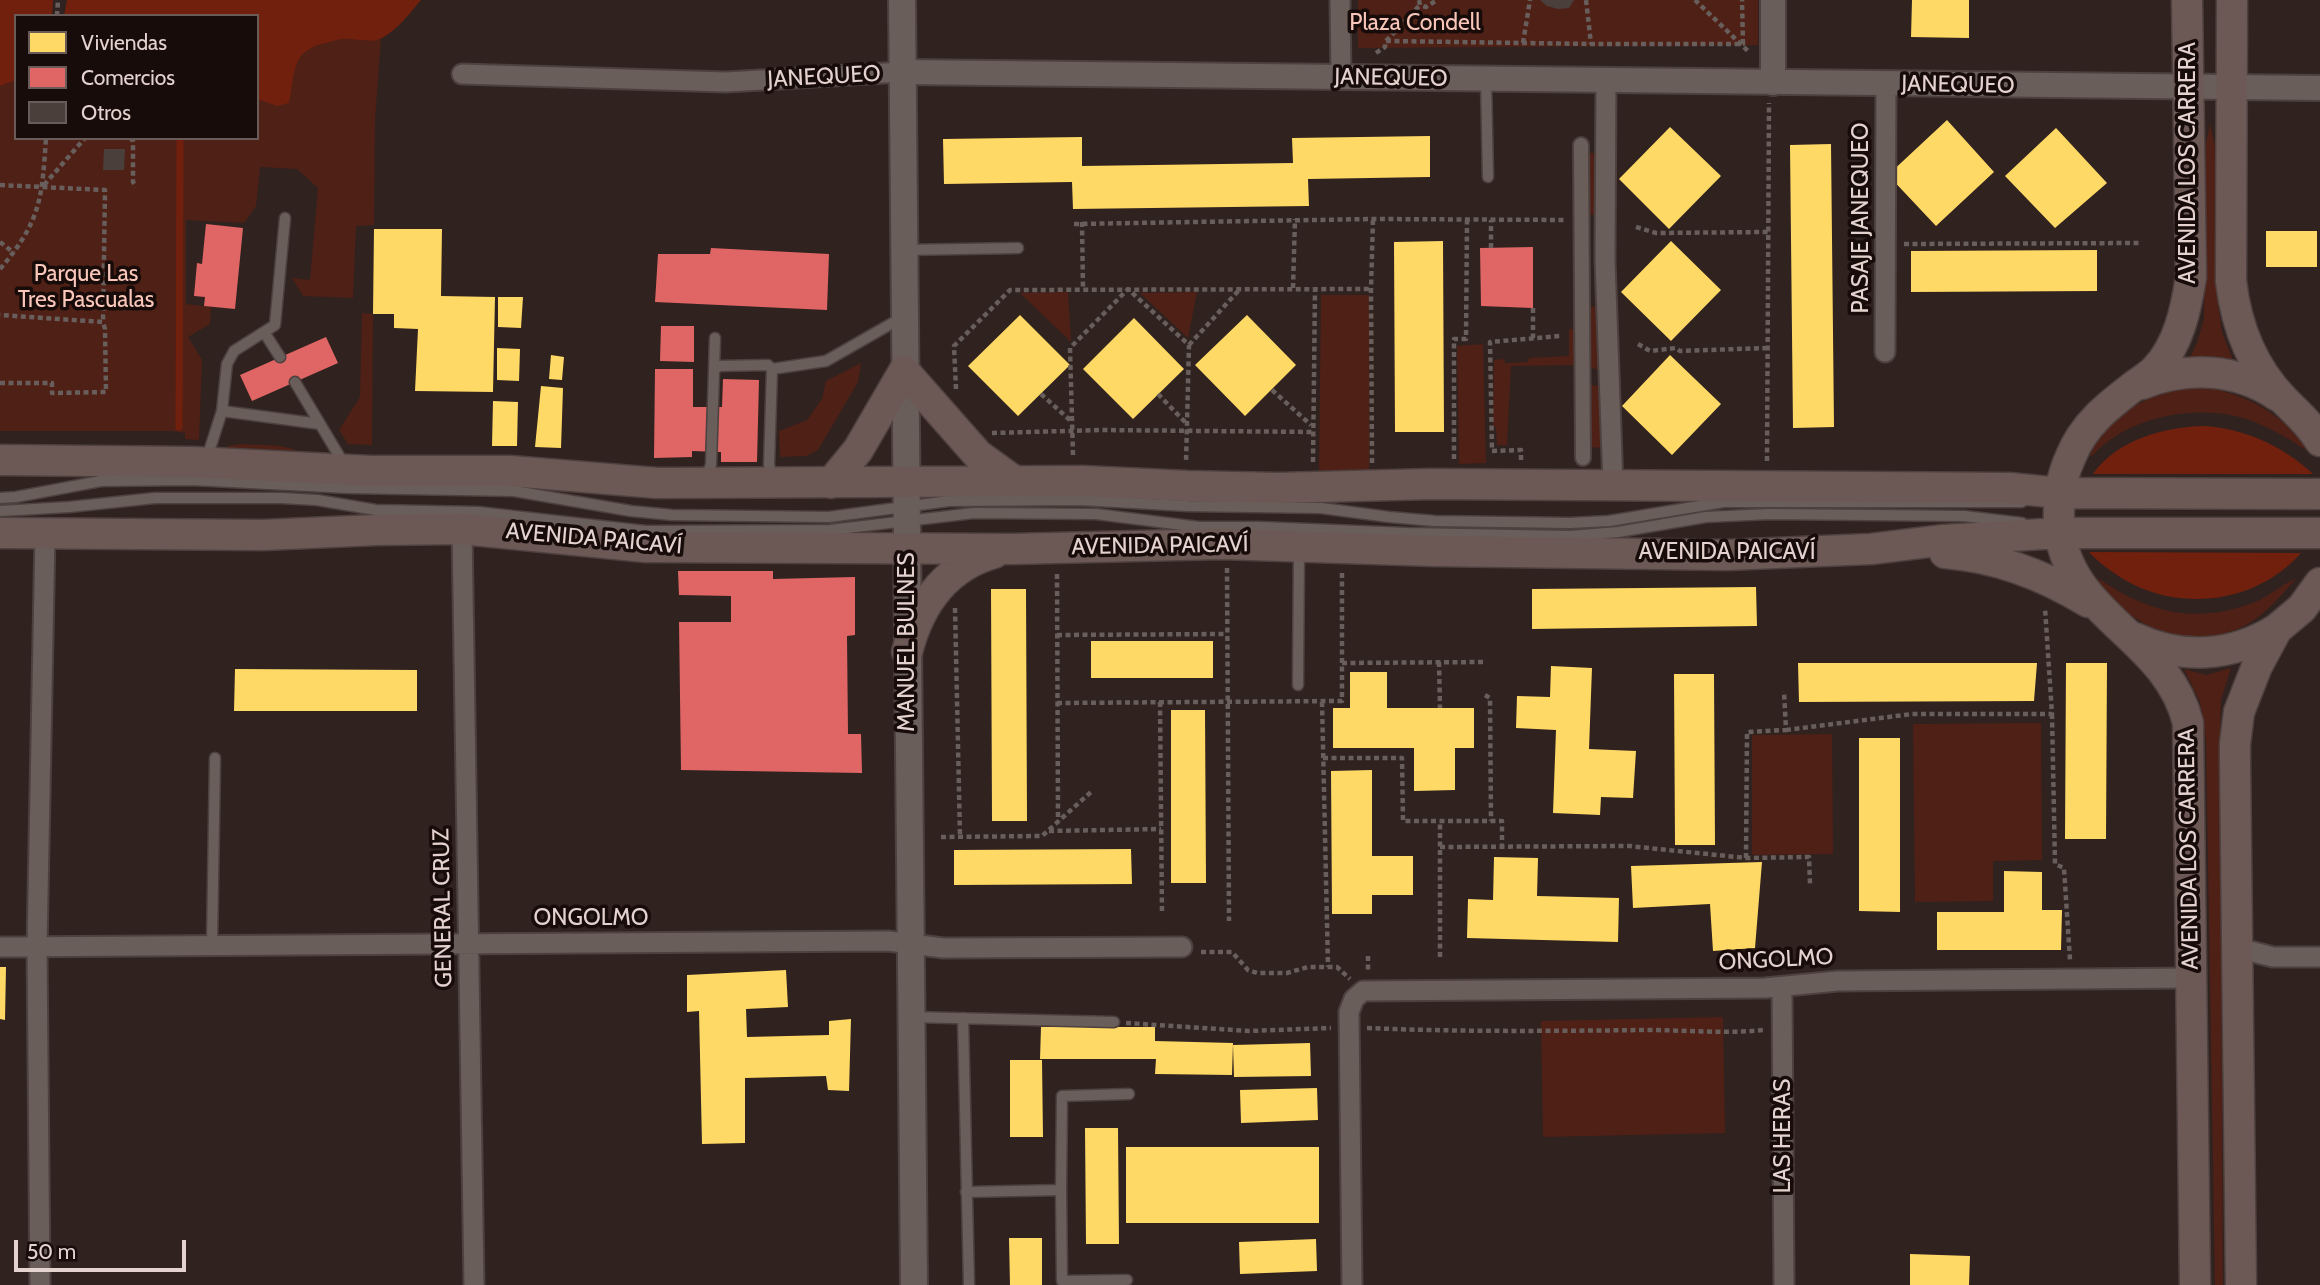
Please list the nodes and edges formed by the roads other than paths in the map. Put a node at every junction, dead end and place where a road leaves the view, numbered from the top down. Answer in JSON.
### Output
{"nodes":[{"id":1,"x":902,"y":0,"type":"edge"},
{"id":2,"x":1340,"y":0,"type":"edge"},
{"id":3,"x":1773,"y":0,"type":"edge"},
{"id":4,"x":2187,"y":0,"type":"edge"},
{"id":5,"x":2232,"y":0,"type":"edge"},
{"id":6,"x":903,"y":72,"type":"junction"},
{"id":7,"x":462,"y":74,"type":"dead end"},
{"id":8,"x":1341,"y":78,"type":"junction"},
{"id":9,"x":1486,"y":79,"type":"junction"},
{"id":10,"x":1606,"y":81,"type":"junction"},
{"id":11,"x":1773,"y":83,"type":"junction"},
{"id":12,"x":1886,"y":84,"type":"junction"},
{"id":13,"x":2232,"y":87,"type":"junction"},
{"id":14,"x":2188,"y":88,"type":"junction"},
{"id":15,"x":2320,"y":88,"type":"edge"},
{"id":16,"x":1581,"y":145,"type":"dead end"},
{"id":17,"x":1488,"y":177,"type":"dead end"},
{"id":18,"x":285,"y":218,"type":"dead end"},
{"id":19,"x":1018,"y":248,"type":"dead end"},
{"id":20,"x":904,"y":250,"type":"junction"},
{"id":21,"x":904,"y":317,"type":"junction"},
{"id":22,"x":264,"y":332,"type":"junction"},
{"id":23,"x":715,"y":338,"type":"dead end"},
{"id":24,"x":1885,"y":352,"type":"dead end"},
{"id":25,"x":279,"y":357,"type":"dead end"},
{"id":26,"x":772,"y":369,"type":"junction"},
{"id":27,"x":714,"y":370,"type":"junction"},
{"id":28,"x":904,"y":371,"type":"junction"},
{"id":29,"x":295,"y":383,"type":"dead end"},
{"id":30,"x":759,"y":388,"type":"dead end"},
{"id":31,"x":771,"y":388,"type":"junction"},
{"id":32,"x":2128,"y":391,"type":"junction"},
{"id":33,"x":2284,"y":400,"type":"junction"},
{"id":34,"x":758,"y":408,"type":"dead end"},
{"id":35,"x":771,"y":409,"type":"junction"},
{"id":36,"x":222,"y":411,"type":"junction"},
{"id":37,"x":320,"y":424,"type":"junction"},
{"id":38,"x":758,"y":430,"type":"dead end"},
{"id":39,"x":770,"y":430,"type":"junction"},
{"id":40,"x":2320,"y":441,"type":"edge"},
{"id":41,"x":757,"y":452,"type":"dead end"},
{"id":42,"x":769,"y":452,"type":"junction"},
{"id":43,"x":1583,"y":458,"type":"dead end"},
{"id":44,"x":0,"y":460,"type":"edge"},
{"id":45,"x":205,"y":462,"type":"junction"},
{"id":46,"x":348,"y":470,"type":"junction"},
{"id":47,"x":707,"y":474,"type":"junction"},
{"id":48,"x":772,"y":474,"type":"junction"},
{"id":49,"x":1014,"y":481,"type":"junction"},
{"id":50,"x":831,"y":483,"type":"junction"},
{"id":51,"x":1613,"y":485,"type":"junction"},
{"id":52,"x":2060,"y":493,"type":"junction"},
{"id":53,"x":2320,"y":494,"type":"edge"},
{"id":54,"x":0,"y":498,"type":"edge"},
{"id":55,"x":0,"y":511,"type":"edge"},
{"id":56,"x":906,"y":515,"type":"junction"},
{"id":57,"x":462,"y":530,"type":"junction"},
{"id":58,"x":1325,"y":530,"type":"junction"},
{"id":59,"x":0,"y":533,"type":"edge"},
{"id":60,"x":2060,"y":533,"type":"junction"},
{"id":61,"x":2320,"y":533,"type":"edge"},
{"id":62,"x":45,"y":534,"type":"junction"},
{"id":63,"x":1299,"y":546,"type":"junction"},
{"id":64,"x":1012,"y":548,"type":"junction"},
{"id":65,"x":1871,"y":549,"type":"junction"},
{"id":66,"x":1435,"y":551,"type":"junction"},
{"id":67,"x":2320,"y":583,"type":"edge"},
{"id":68,"x":2101,"y":609,"type":"junction"},
{"id":69,"x":2277,"y":629,"type":"junction"},
{"id":70,"x":2128,"y":635,"type":"junction"},
{"id":71,"x":906,"y":652,"type":"junction"},
{"id":72,"x":1298,"y":685,"type":"dead end"},
{"id":73,"x":215,"y":758,"type":"dead end"},
{"id":74,"x":469,"y":944,"type":"junction"},
{"id":75,"x":910,"y":944,"type":"junction"},
{"id":76,"x":212,"y":945,"type":"junction"},
{"id":77,"x":0,"y":947,"type":"edge"},
{"id":78,"x":37,"y":947,"type":"junction"},
{"id":79,"x":1182,"y":947,"type":"road end"},
{"id":80,"x":2238,"y":948,"type":"junction"},
{"id":81,"x":2320,"y":957,"type":"edge"},
{"id":82,"x":2192,"y":978,"type":"junction"},
{"id":83,"x":1782,"y":988,"type":"junction"},
{"id":84,"x":911,"y":1017,"type":"junction"},
{"id":85,"x":963,"y":1018,"type":"junction"},
{"id":86,"x":1114,"y":1022,"type":"road end"},
{"id":87,"x":1129,"y":1094,"type":"dead end"},
{"id":88,"x":1061,"y":1190,"type":"junction"},
{"id":89,"x":967,"y":1192,"type":"junction"},
{"id":90,"x":1127,"y":1280,"type":"dead end"},
{"id":91,"x":40,"y":1285,"type":"edge"},
{"id":92,"x":474,"y":1285,"type":"edge"},
{"id":93,"x":914,"y":1285,"type":"edge"},
{"id":94,"x":968,"y":1285,"type":"edge"},
{"id":95,"x":1352,"y":1285,"type":"edge"},
{"id":96,"x":1784,"y":1285,"type":"edge"},
{"id":97,"x":2195,"y":1285,"type":"edge"},
{"id":98,"x":2241,"y":1285,"type":"edge"}],
"edges":[{"from":1,"to":6,"type":"main road","name":"MANUEL BULNES"},
{"from":2,"to":8,"type":"street"},
{"from":3,"to":11,"type":"street"},
{"from":4,"to":14,"type":"main road","name":"AVENIDA LOS CARRERA"},
{"from":5,"to":13,"type":"main road","name":"AVENIDA LOS CARRERA"},
{"from":6,"to":7,"type":"street","name":"JANEQUEO"},
{"from":6,"to":8,"type":"street","name":"JANEQUEO"},
{"from":6,"to":20,"type":"main road","name":"MANUEL BULNES"},
{"from":8,"to":9,"type":"street","name":"JANEQUEO"},
{"from":9,"to":10,"type":"street","name":"JANEQUEO"},
{"from":9,"to":17,"type":"lane"},
{"from":10,"to":11,"type":"street","name":"JANEQUEO"},
{"from":10,"to":51,"type":"street"},
{"from":11,"to":12,"type":"street","name":"JANEQUEO"},
{"from":12,"to":14,"type":"street","name":"JANEQUEO"},
{"from":12,"to":24,"type":"street","name":"PASAJE JANEQUEO"},
{"from":13,"to":14,"type":"street","name":"JANEQUEO"},
{"from":13,"to":15,"type":"street","name":"JANEQUEO"},
{"from":13,"to":33,"type":"main road","name":"AVENIDA LOS CARRERA"},
{"from":14,"to":32,"type":"main road","name":"AVENIDA LOS CARRERA"},
{"from":16,"to":43,"type":"street"},
{"from":18,"to":22,"type":"lane"},
{"from":19,"to":20,"type":"lane"},
{"from":20,"to":21,"type":"main road","name":"MANUEL BULNES"},
{"from":21,"to":26,"type":"lane"},
{"from":21,"to":28,"type":"main road","name":"MANUEL BULNES"},
{"from":22,"to":25,"type":"lane"},
{"from":22,"to":36,"type":"lane"},
{"from":23,"to":27,"type":"lane"},
{"from":26,"to":27,"type":"lane"},
{"from":26,"to":31,"type":"lane"},
{"from":27,"to":47,"type":"lane"},
{"from":28,"to":49,"type":"main road"},
{"from":28,"to":50,"type":"main road"},
{"from":28,"to":56,"type":"main road","name":"MANUEL BULNES"},
{"from":29,"to":37,"type":"lane"},
{"from":30,"to":31,"type":"lane"},
{"from":31,"to":35,"type":"lane"},
{"from":32,"to":33,"type":"main road"},
{"from":32,"to":52,"type":"main road","name":"AVENIDA LOS CARRERA"},
{"from":33,"to":40,"type":"main road","name":"AVENIDA LOS CARRERA"},
{"from":34,"to":35,"type":"lane"},
{"from":35,"to":39,"type":"lane"},
{"from":36,"to":37,"type":"lane"},
{"from":36,"to":45,"type":"lane"},
{"from":37,"to":46,"type":"lane"},
{"from":38,"to":39,"type":"lane"},
{"from":39,"to":42,"type":"lane"},
{"from":41,"to":42,"type":"lane"},
{"from":42,"to":48,"type":"lane"},
{"from":44,"to":45,"type":"main road","name":"AVENIDA PAICAVÍ"},
{"from":45,"to":46,"type":"main road","name":"AVENIDA PAICAVÍ"},
{"from":46,"to":47,"type":"main road","name":"AVENIDA PAICAVÍ"},
{"from":47,"to":48,"type":"main road","name":"AVENIDA PAICAVÍ"},
{"from":48,"to":50,"type":"main road","name":"AVENIDA PAICAVÍ"},
{"from":49,"to":51,"type":"main road","name":"AVENIDA PAICAVÍ"},
{"from":49,"to":56,"type":"main road","name":"AVENIDA PAICAVÍ"},
{"from":50,"to":56,"type":"main road","name":"AVENIDA PAICAVÍ"},
{"from":51,"to":52,"type":"main road","name":"AVENIDA PAICAVÍ"},
{"from":52,"to":53,"type":"main road","name":"AVENIDA PAICAVÍ"},
{"from":52,"to":56,"type":"lane"},
{"from":52,"to":60,"type":"main road","name":"AVENIDA LOS CARRERA"},
{"from":54,"to":56,"type":"lane"},
{"from":55,"to":56,"type":"lane"},
{"from":56,"to":57,"type":"main road","name":"AVENIDA PAICAVÍ"},
{"from":56,"to":58,"type":"lane"},
{"from":56,"to":64,"type":"main road","name":"AVENIDA PAICAVÍ"},
{"from":56,"to":71,"type":"main road","name":"MANUEL BULNES"},
{"from":57,"to":62,"type":"main road","name":"AVENIDA PAICAVÍ"},
{"from":57,"to":74,"type":"street","name":"GENERAL CRUZ"},
{"from":58,"to":60,"type":"lane"},
{"from":58,"to":66,"type":"lane"},
{"from":59,"to":62,"type":"main road","name":"AVENIDA PAICAVÍ"},
{"from":60,"to":61,"type":"main road","name":"AVENIDA PAICAVÍ"},
{"from":60,"to":65,"type":"main road","name":"AVENIDA PAICAVÍ"},
{"from":60,"to":68,"type":"main road","name":"AVENIDA LOS CARRERA"},
{"from":62,"to":78,"type":"street"},
{"from":63,"to":64,"type":"main road","name":"AVENIDA PAICAVÍ"},
{"from":63,"to":66,"type":"main road","name":"AVENIDA PAICAVÍ"},
{"from":63,"to":72,"type":"lane"},
{"from":64,"to":71,"type":"main road"},
{"from":65,"to":66,"type":"main road","name":"AVENIDA PAICAVÍ"},
{"from":65,"to":68,"type":"main road"},
{"from":67,"to":69,"type":"main road","name":"AVENIDA LOS CARRERA"},
{"from":68,"to":70,"type":"main road","name":"AVENIDA LOS CARRERA"},
{"from":69,"to":70,"type":"main road"},
{"from":69,"to":80,"type":"main road","name":"AVENIDA LOS CARRERA"},
{"from":70,"to":82,"type":"main road","name":"AVENIDA LOS CARRERA"},
{"from":71,"to":75,"type":"main road","name":"MANUEL BULNES"},
{"from":73,"to":76,"type":"lane"},
{"from":74,"to":75,"type":"street","name":"ONGOLMO"},
{"from":74,"to":76,"type":"street","name":"ONGOLMO"},
{"from":74,"to":92,"type":"street","name":"GENERAL CRUZ"},
{"from":75,"to":79,"type":"street","name":"ONGOLMO"},
{"from":75,"to":84,"type":"main road","name":"MANUEL BULNES"},
{"from":76,"to":78,"type":"street","name":"ONGOLMO"},
{"from":77,"to":78,"type":"street","name":"ONGOLMO"},
{"from":78,"to":91,"type":"street"},
{"from":80,"to":81,"type":"street"},
{"from":80,"to":98,"type":"main road","name":"AVENIDA LOS CARRERA"},
{"from":82,"to":83,"type":"street","name":"ONGOLMO"},
{"from":82,"to":97,"type":"main road","name":"AVENIDA LOS CARRERA"},
{"from":83,"to":95,"type":"street","name":"ONGOLMO"},
{"from":83,"to":96,"type":"street","name":"LAS HERAS"},
{"from":84,"to":85,"type":"lane"},
{"from":84,"to":93,"type":"main road","name":"MANUEL BULNES"},
{"from":85,"to":86,"type":"lane"},
{"from":85,"to":89,"type":"lane"},
{"from":87,"to":88,"type":"lane"},
{"from":88,"to":89,"type":"lane"},
{"from":88,"to":90,"type":"lane"},
{"from":89,"to":94,"type":"lane"}]}
